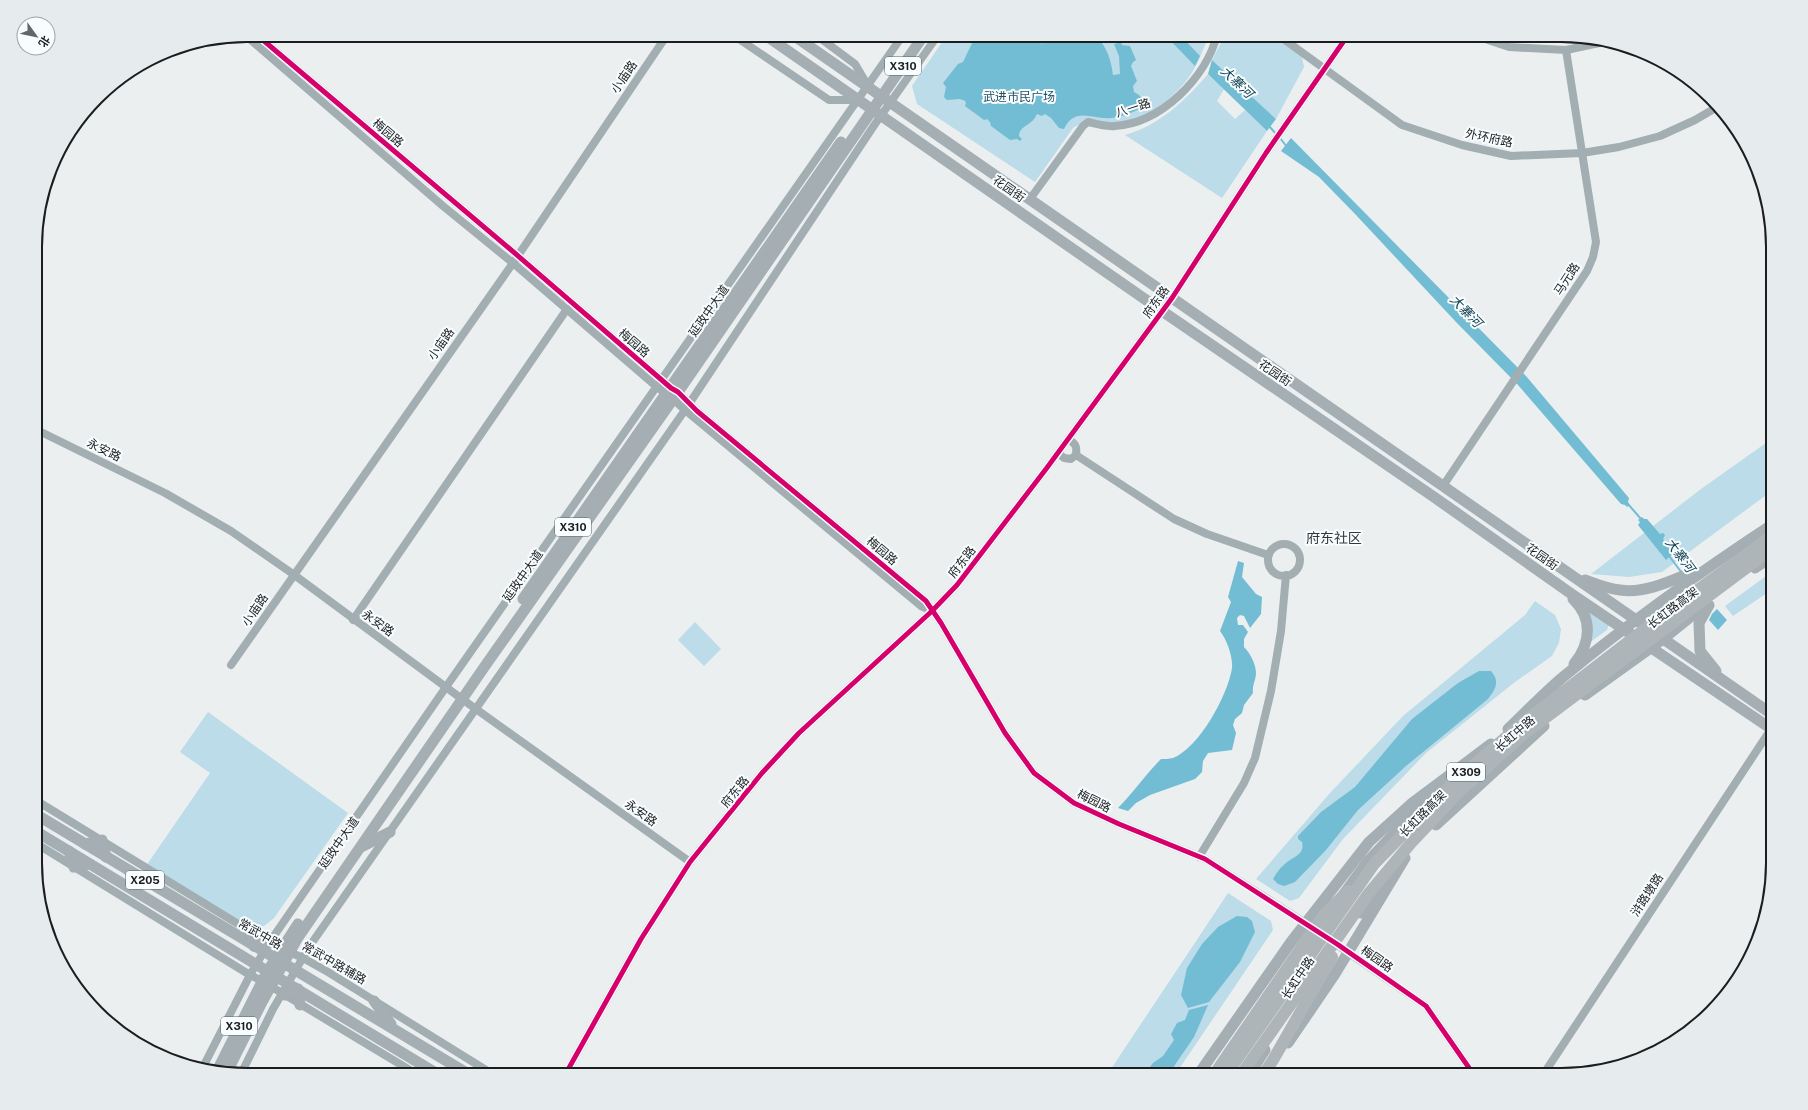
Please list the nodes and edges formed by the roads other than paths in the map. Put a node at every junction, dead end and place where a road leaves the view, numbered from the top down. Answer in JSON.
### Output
{"nodes":[{"id":1,"x":253,"y":42,"type":"edge"},
{"id":2,"x":265,"y":42,"type":"edge"},
{"id":3,"x":662,"y":42,"type":"edge"},
{"id":4,"x":743,"y":42,"type":"edge"},
{"id":5,"x":775,"y":42,"type":"edge"},
{"id":6,"x":803,"y":42,"type":"edge"},
{"id":7,"x":825,"y":42,"type":"edge"},
{"id":8,"x":900,"y":42,"type":"edge"},
{"id":9,"x":911,"y":42,"type":"edge"},
{"id":10,"x":919,"y":42,"type":"edge"},
{"id":11,"x":931,"y":42,"type":"edge"},
{"id":12,"x":1215,"y":42,"type":"edge"},
{"id":13,"x":1288,"y":42,"type":"edge"},
{"id":14,"x":1343,"y":42,"type":"edge"},
{"id":15,"x":1494,"y":42,"type":"edge"},
{"id":16,"x":1592,"y":45,"type":"edge"},
{"id":17,"x":1566,"y":50,"type":"junction"},
{"id":18,"x":1325,"y":69,"type":"junction"},
{"id":19,"x":879,"y":94,"type":"junction"},
{"id":20,"x":869,"y":108,"type":"junction"},
{"id":21,"x":1713,"y":110,"type":"edge"},
{"id":22,"x":1582,"y":153,"type":"junction"},
{"id":23,"x":1030,"y":199,"type":"junction"},
{"id":24,"x":518,"y":256,"type":"junction"},
{"id":25,"x":513,"y":263,"type":"junction"},
{"id":26,"x":1172,"y":298,"type":"junction"},
{"id":27,"x":567,"y":309,"type":"junction"},
{"id":28,"x":1162,"y":312,"type":"junction"},
{"id":29,"x":659,"y":383,"type":"junction"},
{"id":30,"x":672,"y":393,"type":"junction"},
{"id":31,"x":687,"y":407,"type":"junction"},
{"id":32,"x":42,"y":433,"type":"edge"},
{"id":33,"x":1068,"y":439,"type":"junction"},
{"id":34,"x":1058,"y":453,"type":"junction"},
{"id":35,"x":1076,"y":455,"type":"junction"},
{"id":36,"x":1443,"y":486,"type":"junction"},
{"id":37,"x":1766,"y":524,"type":"edge"},
{"id":38,"x":1766,"y":529,"type":"edge"},
{"id":39,"x":1766,"y":539,"type":"edge"},
{"id":40,"x":1766,"y":553,"type":"edge"},
{"id":41,"x":1268,"y":555,"type":"junction"},
{"id":42,"x":1766,"y":561,"type":"edge"},
{"id":43,"x":1714,"y":563,"type":"junction"},
{"id":44,"x":1566,"y":572,"type":"junction"},
{"id":45,"x":293,"y":574,"type":"junction"},
{"id":46,"x":1286,"y":575,"type":"junction"},
{"id":47,"x":1680,"y":582,"type":"junction"},
{"id":48,"x":1556,"y":584,"type":"junction"},
{"id":49,"x":1704,"y":608,"type":"junction"},
{"id":50,"x":932,"y":611,"type":"junction"},
{"id":51,"x":353,"y":620,"type":"junction"},
{"id":52,"x":1636,"y":620,"type":"junction"},
{"id":53,"x":1624,"y":630,"type":"junction"},
{"id":54,"x":1664,"y":639,"type":"junction"},
{"id":55,"x":1601,"y":648,"type":"junction"},
{"id":56,"x":1651,"y":648,"type":"junction"},
{"id":57,"x":231,"y":666,"type":"dead end"},
{"id":58,"x":1619,"y":671,"type":"junction"},
{"id":59,"x":1562,"y":677,"type":"junction"},
{"id":60,"x":1724,"y":681,"type":"junction"},
{"id":61,"x":446,"y":687,"type":"junction"},
{"id":62,"x":459,"y":697,"type":"junction"},
{"id":63,"x":476,"y":709,"type":"junction"},
{"id":64,"x":1766,"y":710,"type":"edge"},
{"id":65,"x":1766,"y":726,"type":"edge"},
{"id":66,"x":1499,"y":737,"type":"junction"},
{"id":67,"x":1766,"y":739,"type":"edge"},
{"id":68,"x":42,"y":804,"type":"edge"},
{"id":69,"x":42,"y":817,"type":"edge"},
{"id":70,"x":390,"y":832,"type":"junction"},
{"id":71,"x":42,"y":835,"type":"edge"},
{"id":72,"x":102,"y":840,"type":"junction"},
{"id":73,"x":85,"y":844,"type":"junction"},
{"id":74,"x":42,"y":847,"type":"edge"},
{"id":75,"x":361,"y":847,"type":"junction"},
{"id":76,"x":69,"y":851,"type":"junction"},
{"id":77,"x":106,"y":856,"type":"junction"},
{"id":78,"x":1199,"y":857,"type":"junction"},
{"id":79,"x":1405,"y":858,"type":"junction"},
{"id":80,"x":690,"y":862,"type":"junction"},
{"id":81,"x":89,"y":864,"type":"junction"},
{"id":82,"x":1374,"y":864,"type":"junction"},
{"id":83,"x":74,"y":867,"type":"junction"},
{"id":84,"x":1368,"y":893,"type":"junction"},
{"id":85,"x":1306,"y":924,"type":"junction"},
{"id":86,"x":249,"y":931,"type":"joint"},
{"id":87,"x":1318,"y":931,"type":"junction"},
{"id":88,"x":1337,"y":944,"type":"junction"},
{"id":89,"x":263,"y":946,"type":"junction"},
{"id":90,"x":1348,"y":952,"type":"junction"},
{"id":91,"x":282,"y":955,"type":"junction"},
{"id":92,"x":303,"y":958,"type":"junction"},
{"id":93,"x":255,"y":965,"type":"junction"},
{"id":94,"x":296,"y":969,"type":"junction"},
{"id":95,"x":250,"y":975,"type":"junction"},
{"id":96,"x":269,"y":979,"type":"junction"},
{"id":97,"x":288,"y":983,"type":"junction"},
{"id":98,"x":298,"y":989,"type":"junction"},
{"id":99,"x":283,"y":994,"type":"junction"},
{"id":100,"x":374,"y":1001,"type":"junction"},
{"id":101,"x":300,"y":1005,"type":"junction"},
{"id":102,"x":395,"y":1030,"type":"junction"},
{"id":103,"x":205,"y":1063,"type":"edge"},
{"id":104,"x":220,"y":1066,"type":"edge"},
{"id":105,"x":229,"y":1067,"type":"edge"},
{"id":106,"x":244,"y":1068,"type":"edge"},
{"id":107,"x":406,"y":1068,"type":"edge"},
{"id":108,"x":428,"y":1068,"type":"edge"},
{"id":109,"x":458,"y":1068,"type":"edge"},
{"id":110,"x":483,"y":1068,"type":"edge"},
{"id":111,"x":569,"y":1068,"type":"edge"},
{"id":112,"x":1203,"y":1068,"type":"edge"},
{"id":113,"x":1219,"y":1068,"type":"edge"},
{"id":114,"x":1225,"y":1068,"type":"edge"},
{"id":115,"x":1231,"y":1068,"type":"edge"},
{"id":116,"x":1246,"y":1068,"type":"edge"},
{"id":117,"x":1254,"y":1068,"type":"edge"},
{"id":118,"x":1268,"y":1068,"type":"edge"},
{"id":119,"x":1272,"y":1068,"type":"edge"},
{"id":120,"x":1469,"y":1068,"type":"edge"},
{"id":121,"x":1549,"y":1068,"type":"edge"}],
"edges":[{"from":1,"to":25,"type":"street","name":"梅园路"},
{"from":2,"to":24,"type":"street","name":"梅园路"},
{"from":3,"to":24,"type":"street","name":"小庙路"},
{"from":4,"to":20,"type":"street"},
{"from":5,"to":20,"type":"main road","name":"花园街"},
{"from":6,"to":19,"type":"main road","name":"花园街"},
{"from":7,"to":19,"type":"street"},
{"from":8,"to":19,"type":"street"},
{"from":9,"to":19,"type":"main road","number":"X310"},
{"from":10,"to":19,"type":"main road","number":"X310"},
{"from":11,"to":19,"type":"street"},
{"from":12,"to":23,"type":"street","name":"八一路"},
{"from":13,"to":18,"type":"street","name":"外环府路"},
{"from":14,"to":18,"type":"street","name":"府东路"},
{"from":15,"to":17,"type":"street"},
{"from":16,"to":17,"type":"street"},
{"from":17,"to":22,"type":"street","name":"马元路"},
{"from":18,"to":22,"type":"street","name":"外环府路"},
{"from":18,"to":26,"type":"street","name":"府东路"},
{"from":19,"to":20,"type":"main road","number":"X310"},
{"from":19,"to":20,"type":"street"},
{"from":19,"to":23,"type":"main road","name":"花园街"},
{"from":20,"to":28,"type":"main road","name":"花园街"},
{"from":20,"to":29,"type":"street"},
{"from":20,"to":30,"type":"main road","name":"延政中大道","number":"X310"},
{"from":20,"to":31,"type":"street"},
{"from":21,"to":22,"type":"street","name":"外环府路"},
{"from":22,"to":36,"type":"street","name":"马元路"},
{"from":23,"to":26,"type":"main road","name":"花园街"},
{"from":24,"to":25,"type":"street","name":"小庙路"},
{"from":24,"to":29,"type":"street","name":"梅园路"},
{"from":25,"to":27,"type":"street","name":"梅园路"},
{"from":25,"to":45,"type":"street","name":"小庙路"},
{"from":26,"to":28,"type":"street","name":"府东路"},
{"from":26,"to":36,"type":"main road","name":"花园街"},
{"from":27,"to":29,"type":"street","name":"梅园路"},
{"from":27,"to":51,"type":"street"},
{"from":28,"to":33,"type":"street","name":"府东路"},
{"from":28,"to":48,"type":"main road","name":"花园街"},
{"from":29,"to":30,"type":"street","name":"梅园路"},
{"from":29,"to":61,"type":"street"},
{"from":30,"to":31,"type":"street","name":"梅园路"},
{"from":30,"to":62,"type":"main road","name":"延政中大道","number":"X310"},
{"from":31,"to":50,"type":"street","name":"梅园路"},
{"from":31,"to":63,"type":"street"},
{"from":32,"to":45,"type":"street","name":"永安路"},
{"from":33,"to":34,"type":"street","name":"府东路"},
{"from":33,"to":35,"type":"street"},
{"from":34,"to":35,"type":"street"},
{"from":34,"to":50,"type":"street","name":"府东路"},
{"from":35,"to":41,"type":"street"},
{"from":36,"to":44,"type":"main road","name":"花园街"},
{"from":37,"to":43,"type":"main road"},
{"from":38,"to":43,"type":"main road"},
{"from":39,"to":82,"type":"highway","name":"长虹路高架","number":"X309","bridge":true},
{"from":40,"to":84,"type":"highway","name":"长虹路高架","number":"X309","bridge":true},
{"from":41,"to":46,"type":"street"},
{"from":41,"to":46,"type":"street"},
{"from":42,"to":49,"type":"main road"},
{"from":43,"to":47,"type":"main road"},
{"from":44,"to":47,"type":"main road"},
{"from":44,"to":52,"type":"main road","name":"花园街"},
{"from":45,"to":51,"type":"street","name":"永安路"},
{"from":45,"to":57,"type":"street","name":"小庙路"},
{"from":46,"to":78,"type":"street"},
{"from":47,"to":52,"type":"main road","name":"长虹中路"},
{"from":48,"to":53,"type":"main road","name":"花园街"},
{"from":48,"to":59,"type":"main road"},
{"from":49,"to":54,"type":"main road","name":"长虹中路"},
{"from":49,"to":60,"type":"main road"},
{"from":50,"to":78,"type":"street","name":"梅园路"},
{"from":50,"to":80,"type":"street","name":"府东路"},
{"from":51,"to":61,"type":"street","name":"永安路"},
{"from":52,"to":53,"type":"main road","name":"长虹中路"},
{"from":52,"to":54,"type":"main road","name":"花园街"},
{"from":53,"to":55,"type":"main road","name":"长虹中路"},
{"from":53,"to":56,"type":"main road","name":"花园街"},
{"from":54,"to":56,"type":"main road","name":"长虹中路"},
{"from":54,"to":60,"type":"main road","name":"花园街"},
{"from":55,"to":58,"type":"main road"},
{"from":55,"to":59,"type":"main road","name":"长虹中路"},
{"from":56,"to":58,"type":"main road","name":"长虹中路"},
{"from":56,"to":65,"type":"main road","name":"花园街"},
{"from":58,"to":79,"type":"main road","name":"长虹中路"},
{"from":59,"to":66,"type":"main road","name":"长虹中路"},
{"from":60,"to":64,"type":"main road","name":"花园街"},
{"from":61,"to":62,"type":"street","name":"永安路"},
{"from":61,"to":89,"type":"street"},
{"from":62,"to":63,"type":"street","name":"永安路"},
{"from":62,"to":75,"type":"main road","name":"延政中大道","number":"X310"},
{"from":62,"to":91,"type":"main road","name":"延政中大道","number":"X310"},
{"from":63,"to":70,"type":"street"},
{"from":63,"to":80,"type":"street","name":"永安路"},
{"from":66,"to":85,"type":"main road"},
{"from":66,"to":87,"type":"main road","name":"长虹中路"},
{"from":67,"to":121,"type":"street","name":"浒路墩路"},
{"from":68,"to":72,"type":"street"},
{"from":69,"to":73,"type":"main road","name":"常武中路","number":"X205"},
{"from":70,"to":75,"type":"main road"},
{"from":70,"to":92,"type":"street"},
{"from":71,"to":76,"type":"main road","number":"X205"},
{"from":72,"to":73,"type":"main road"},
{"from":72,"to":77,"type":"main road"},
{"from":72,"to":86,"type":"street"},
{"from":73,"to":77,"type":"main road","name":"常武中路","number":"X205"},
{"from":74,"to":83,"type":"street"},
{"from":75,"to":91,"type":"main road","name":"延政中大道","number":"X310"},
{"from":76,"to":81,"type":"main road","number":"X205"},
{"from":76,"to":83,"type":"main road"},
{"from":77,"to":89,"type":"main road","name":"常武中路","number":"X205"},
{"from":78,"to":85,"type":"street","name":"梅园路"},
{"from":79,"to":88,"type":"main road","name":"长虹中路"},
{"from":79,"to":90,"type":"main road"},
{"from":80,"to":111,"type":"street","name":"府东路"},
{"from":81,"to":83,"type":"main road"},
{"from":81,"to":93,"type":"main road","number":"X205"},
{"from":82,"to":113,"type":"highway","bridge":true},
{"from":82,"to":115,"type":"highway","name":"长虹路高架","number":"X309","bridge":true},
{"from":83,"to":95,"type":"street"},
{"from":84,"to":116,"type":"highway","name":"长虹路高架","number":"X309","bridge":true},
{"from":84,"to":118,"type":"highway","bridge":true},
{"from":85,"to":87,"type":"street","name":"梅园路"},
{"from":85,"to":112,"type":"main road"},
{"from":86,"to":89,"type":"main road"},
{"from":87,"to":88,"type":"street","name":"梅园路"},
{"from":87,"to":114,"type":"main road","name":"长虹中路"},
{"from":88,"to":90,"type":"street","name":"梅园路"},
{"from":88,"to":117,"type":"main road","name":"长虹中路"},
{"from":89,"to":91,"type":"main road","name":"常武中路","number":"X205"},
{"from":89,"to":93,"type":"street"},
{"from":90,"to":119,"type":"main road"},
{"from":90,"to":120,"type":"street","name":"梅园路"},
{"from":91,"to":92,"type":"street","name":"常武中路辅路"},
{"from":91,"to":94,"type":"main road","name":"常武中路","number":"X205"},
{"from":91,"to":96,"type":"main road","name":"延政中大道","number":"X310"},
{"from":92,"to":94,"type":"street"},
{"from":92,"to":100,"type":"street","name":"常武中路辅路"},
{"from":93,"to":95,"type":"street"},
{"from":93,"to":96,"type":"main road","number":"X205"},
{"from":94,"to":97,"type":"street"},
{"from":94,"to":102,"type":"main road","name":"常武中路","number":"X205"},
{"from":95,"to":96,"type":"street"},
{"from":95,"to":103,"type":"street"},
{"from":96,"to":97,"type":"main road","number":"X205"},
{"from":96,"to":99,"type":"street"},
{"from":96,"to":104,"type":"main road","name":"延政中大道","number":"X310"},
{"from":96,"to":105,"type":"main road","name":"延政中大道","number":"X310"},
{"from":97,"to":98,"type":"main road","number":"X205"},
{"from":97,"to":99,"type":"street"},
{"from":98,"to":99,"type":"main road"},
{"from":98,"to":101,"type":"main road"},
{"from":98,"to":108,"type":"main road","number":"X205"},
{"from":99,"to":101,"type":"street"},
{"from":99,"to":106,"type":"street"},
{"from":100,"to":102,"type":"main road"},
{"from":100,"to":110,"type":"street","name":"常武中路辅路"},
{"from":101,"to":107,"type":"street"},
{"from":102,"to":109,"type":"main road","name":"常武中路","number":"X205"}]}
